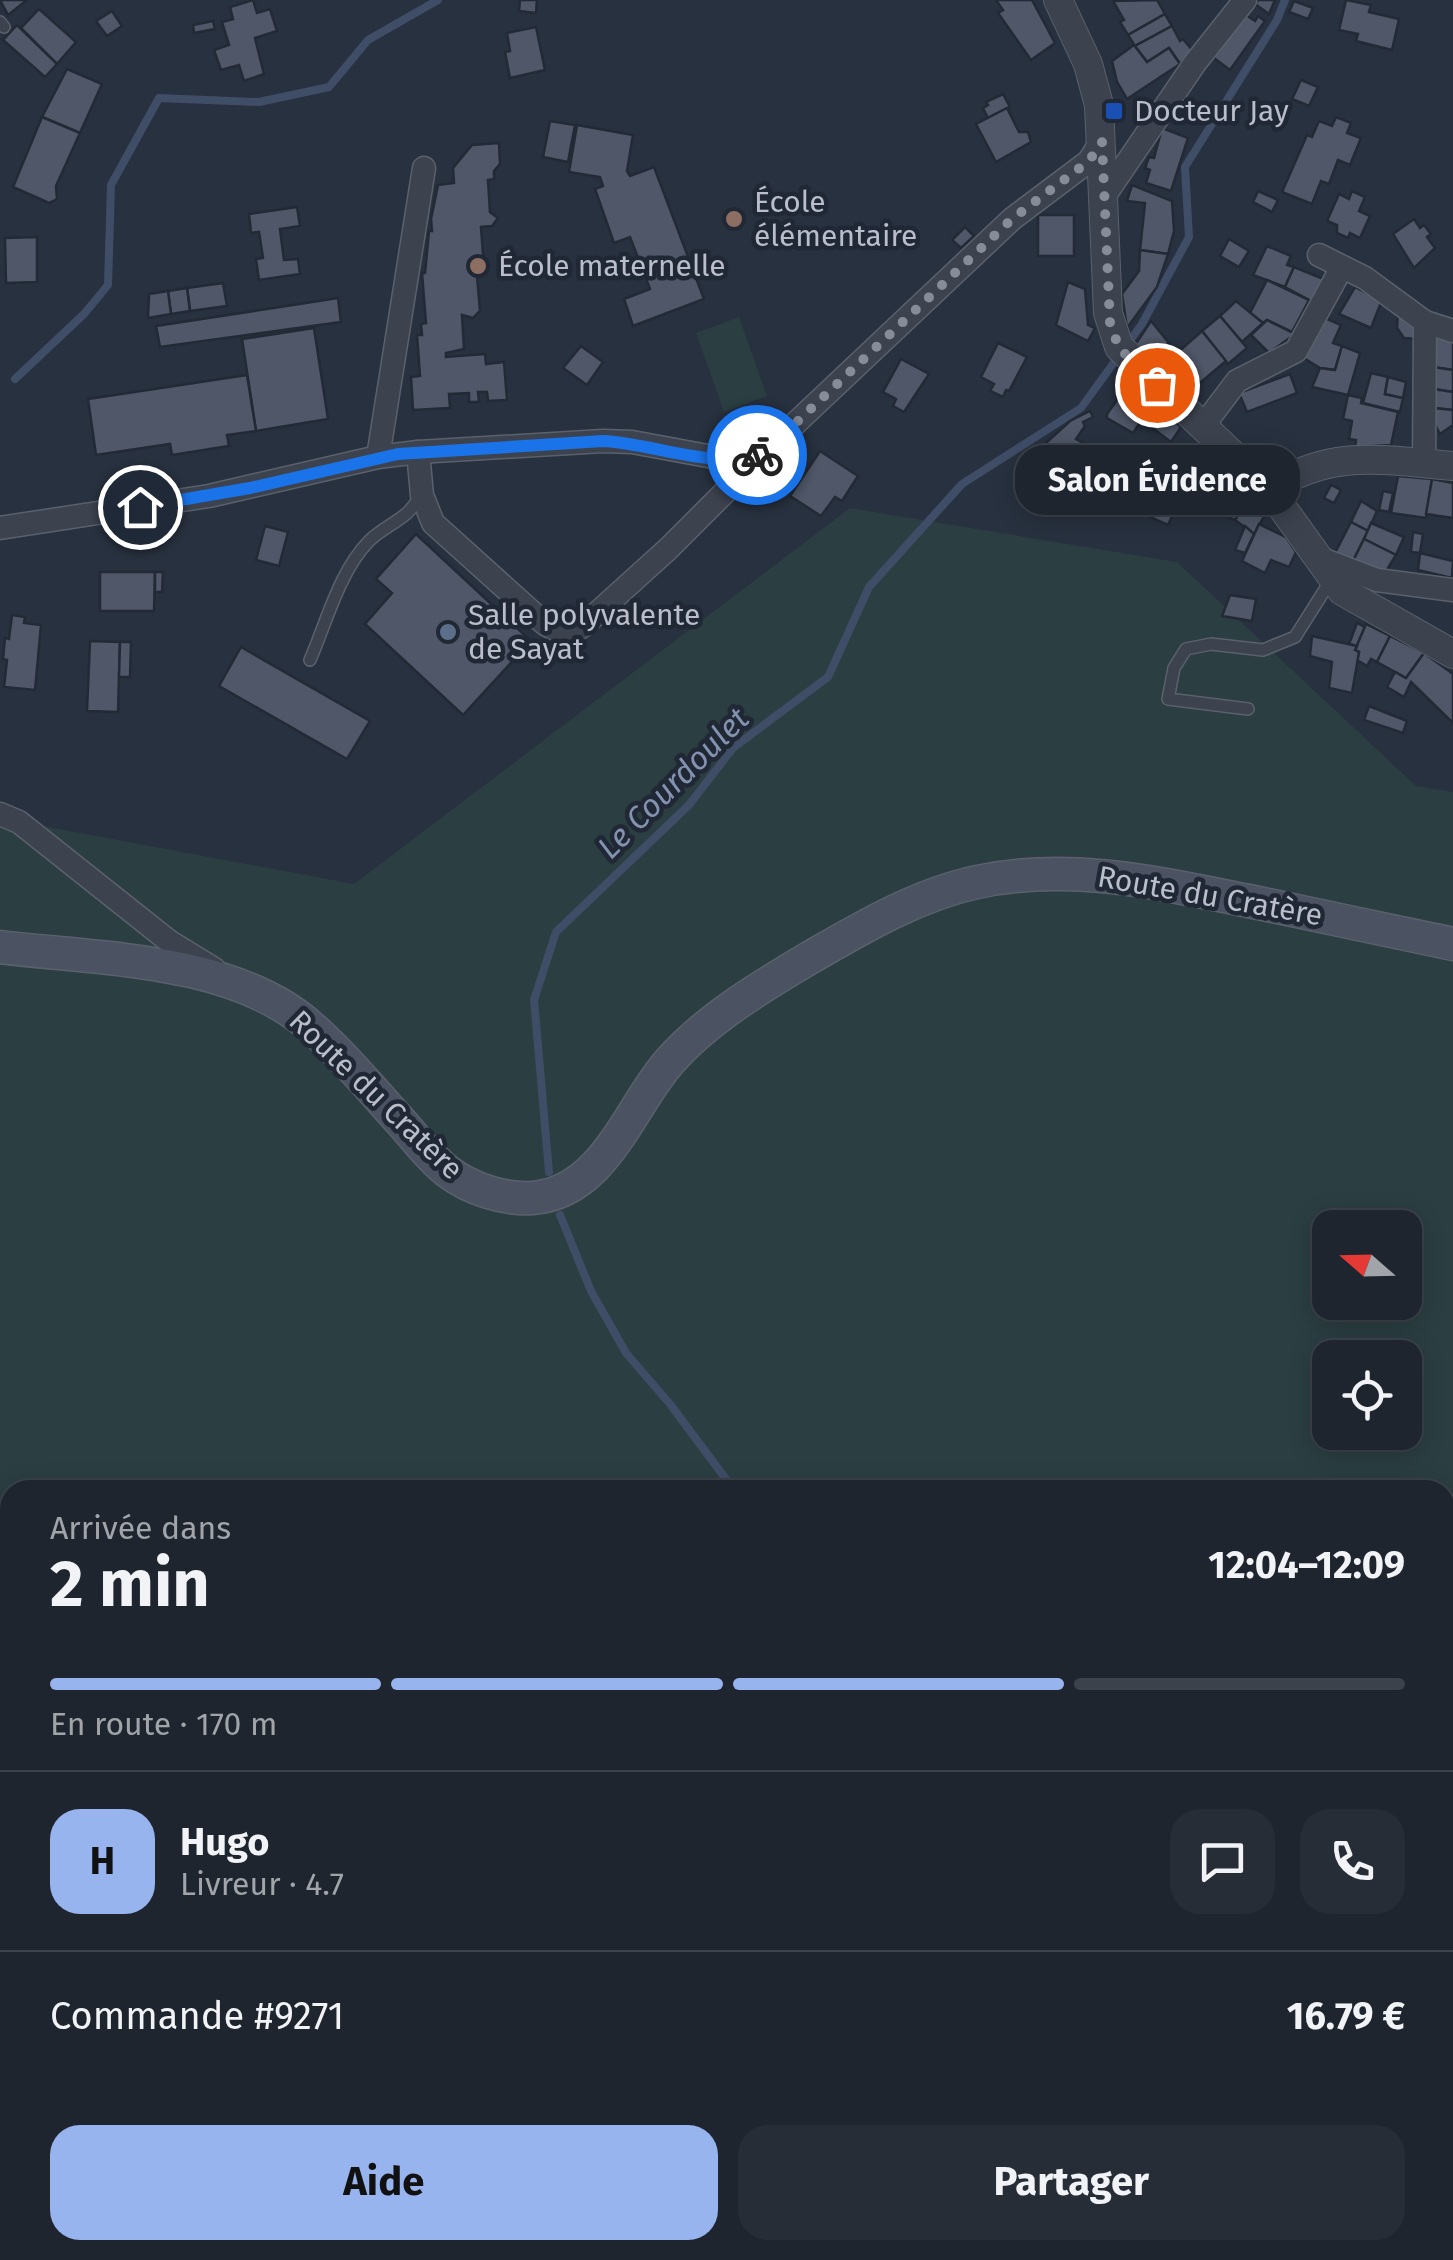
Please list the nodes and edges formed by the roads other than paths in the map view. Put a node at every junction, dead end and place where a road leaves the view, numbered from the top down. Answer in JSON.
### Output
{"nodes":[{"id":1,"x":1058,"y":0,"type":"edge"},
{"id":2,"x":1245,"y":0,"type":"edge"},
{"id":3,"x":1102,"y":142,"type":"junction"},
{"id":4,"x":424,"y":168,"type":"dead end"},
{"id":5,"x":1106,"y":196,"type":"junction"},
{"id":6,"x":1319,"y":255,"type":"dead end"},
{"id":7,"x":1342,"y":267,"type":"junction"},
{"id":8,"x":1426,"y":322,"type":"junction"},
{"id":9,"x":1453,"y":331,"type":"edge"},
{"id":10,"x":1203,"y":426,"type":"junction"},
{"id":11,"x":418,"y":452,"type":"junction"},
{"id":12,"x":764,"y":453,"type":"junction"},
{"id":13,"x":378,"y":457,"type":"junction"},
{"id":14,"x":1424,"y":464,"type":"junction"},
{"id":15,"x":1453,"y":466,"type":"edge"},
{"id":16,"x":422,"y":486,"type":"junction"},
{"id":17,"x":1269,"y":489,"type":"junction"},
{"id":18,"x":0,"y":528,"type":"edge"},
{"id":19,"x":1326,"y":568,"type":"junction"},
{"id":20,"x":1453,"y":590,"type":"edge"},
{"id":21,"x":1453,"y":654,"type":"edge"},
{"id":22,"x":310,"y":660,"type":"dead end"},
{"id":23,"x":1248,"y":708,"type":"dead end"},
{"id":24,"x":0,"y":814,"type":"edge"},
{"id":25,"x":106,"y":890,"type":"junction"},
{"id":26,"x":1453,"y":944,"type":"edge"},
{"id":27,"x":0,"y":947,"type":"edge"},
{"id":28,"x":142,"y":964,"type":"junction"},
{"id":29,"x":257,"y":990,"type":"junction"}],
"edges":[{"from":1,"to":3,"type":"street"},
{"from":2,"to":5,"type":"street"},
{"from":3,"to":5,"type":"street"},
{"from":3,"to":12,"type":"street"},
{"from":4,"to":13,"type":"street"},
{"from":5,"to":10,"type":"street"},
{"from":6,"to":7,"type":"street"},
{"from":7,"to":8,"type":"street"},
{"from":7,"to":10,"type":"street"},
{"from":8,"to":9,"type":"street"},
{"from":8,"to":14,"type":"street"},
{"from":10,"to":17,"type":"street"},
{"from":11,"to":12,"type":"street"},
{"from":11,"to":13,"type":"street"},
{"from":11,"to":16,"type":"street"},
{"from":12,"to":16,"type":"street"},
{"from":13,"to":18,"type":"street"},
{"from":14,"to":15,"type":"street"},
{"from":14,"to":17,"type":"street"},
{"from":16,"to":22,"type":"lane"},
{"from":17,"to":19,"type":"street"},
{"from":19,"to":20,"type":"street"},
{"from":19,"to":21,"type":"street"},
{"from":19,"to":23,"type":"lane"},
{"from":24,"to":25,"type":"street"},
{"from":25,"to":28,"type":"street"},
{"from":25,"to":29,"type":"street"},
{"from":26,"to":29,"type":"main road","name":"Route du Cratère"},
{"from":27,"to":28,"type":"main road","name":"Route du Cratère"},
{"from":28,"to":29,"type":"main road","name":"Route du Cratère"}]}
